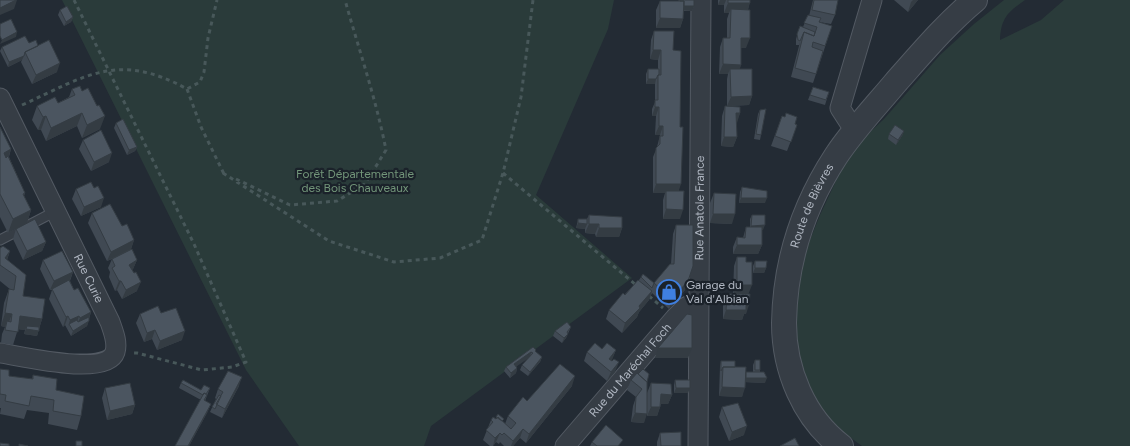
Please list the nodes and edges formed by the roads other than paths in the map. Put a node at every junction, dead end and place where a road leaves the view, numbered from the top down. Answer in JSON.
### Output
{"nodes":[{"id":1,"x":701,"y":0,"type":"edge"},
{"id":2,"x":872,"y":0,"type":"edge"},
{"id":3,"x":975,"y":0,"type":"edge"},
{"id":4,"x":3,"y":105,"type":"edge"},
{"id":5,"x":857,"y":128,"type":"junction"},
{"id":6,"x":56,"y":211,"type":"junction"},
{"id":7,"x":0,"y":240,"type":"edge"},
{"id":8,"x":700,"y":300,"type":"junction"},
{"id":9,"x":0,"y":353,"type":"edge"},
{"id":10,"x":565,"y":446,"type":"edge"},
{"id":11,"x":698,"y":446,"type":"edge"},
{"id":12,"x":841,"y":446,"type":"edge"}],
"edges":[{"from":1,"to":8,"type":"street","name":"Rue Anatole France"},
{"from":2,"to":5,"type":"street"},
{"from":3,"to":5,"type":"street","name":"Route de Bièvres"},
{"from":4,"to":6,"type":"street","name":"Rue Curie"},
{"from":5,"to":12,"type":"street","name":"Route de Bièvres"},
{"from":6,"to":7,"type":"lane"},
{"from":6,"to":9,"type":"street","name":"Rue Curie"},
{"from":8,"to":10,"type":"street","name":"Rue du Maréchal Foch"},
{"from":8,"to":11,"type":"street","name":"Rue Anatole France"}]}
